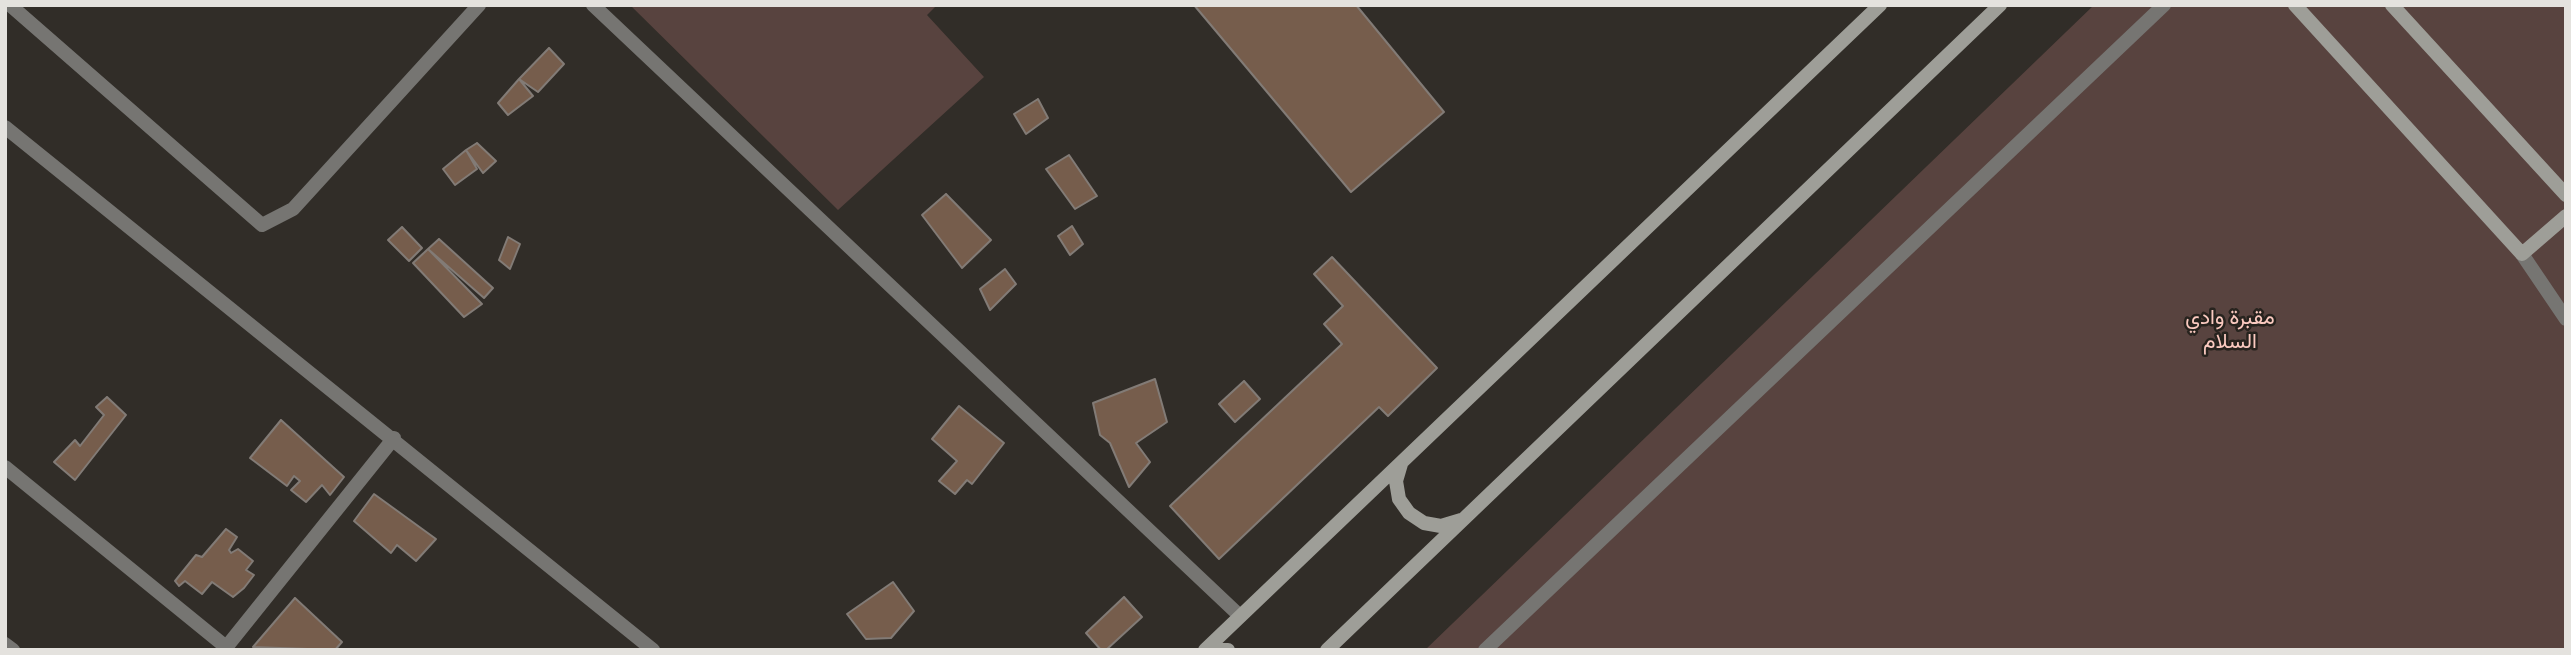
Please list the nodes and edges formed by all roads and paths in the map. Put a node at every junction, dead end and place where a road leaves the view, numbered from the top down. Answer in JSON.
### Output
{"nodes":[{"id":1,"x":10,"y":5,"type":"edge"},
{"id":2,"x":479,"y":5,"type":"edge"},
{"id":3,"x":593,"y":5,"type":"edge"},
{"id":4,"x":1881,"y":5,"type":"edge"},
{"id":5,"x":2000,"y":5,"type":"edge"},
{"id":6,"x":2164,"y":5,"type":"edge"},
{"id":7,"x":2295,"y":5,"type":"edge"},
{"id":8,"x":2392,"y":5,"type":"edge"},
{"id":9,"x":5,"y":127,"type":"edge"},
{"id":10,"x":2566,"y":195,"type":"edge"},
{"id":11,"x":2566,"y":216,"type":"edge"},
{"id":12,"x":2522,"y":254,"type":"junction"},
{"id":13,"x":2566,"y":318,"type":"edge"},
{"id":14,"x":394,"y":438,"type":"junction"},
{"id":15,"x":1402,"y":462,"type":"junction"},
{"id":16,"x":5,"y":467,"type":"edge"},
{"id":17,"x":1462,"y":520,"type":"junction"},
{"id":18,"x":1240,"y":616,"type":"junction"},
{"id":19,"x":5,"y":644,"type":"edge"},
{"id":20,"x":225,"y":649,"type":"edge"},
{"id":21,"x":13,"y":650,"type":"edge"},
{"id":22,"x":653,"y":650,"type":"edge"},
{"id":23,"x":1205,"y":650,"type":"edge"},
{"id":24,"x":1218,"y":650,"type":"edge"},
{"id":25,"x":1228,"y":650,"type":"edge"},
{"id":26,"x":1327,"y":650,"type":"edge"},
{"id":27,"x":1485,"y":650,"type":"edge"}],
"edges":[{"from":1,"to":2,"type":"street"},
{"from":3,"to":18,"type":"street"},
{"from":4,"to":15,"type":"main road"},
{"from":5,"to":17,"type":"main road"},
{"from":6,"to":27,"type":"street"},
{"from":7,"to":12,"type":"main road"},
{"from":8,"to":10,"type":"main road"},
{"from":9,"to":14,"type":"street"},
{"from":11,"to":12,"type":"main road"},
{"from":12,"to":13,"type":"street"},
{"from":14,"to":20,"type":"street"},
{"from":14,"to":22,"type":"street"},
{"from":15,"to":17,"type":"main road"},
{"from":15,"to":18,"type":"main road"},
{"from":16,"to":20,"type":"street"},
{"from":17,"to":26,"type":"main road"},
{"from":18,"to":23,"type":"main road"},
{"from":19,"to":21,"type":"street"},
{"from":24,"to":25,"type":"main road"}]}
